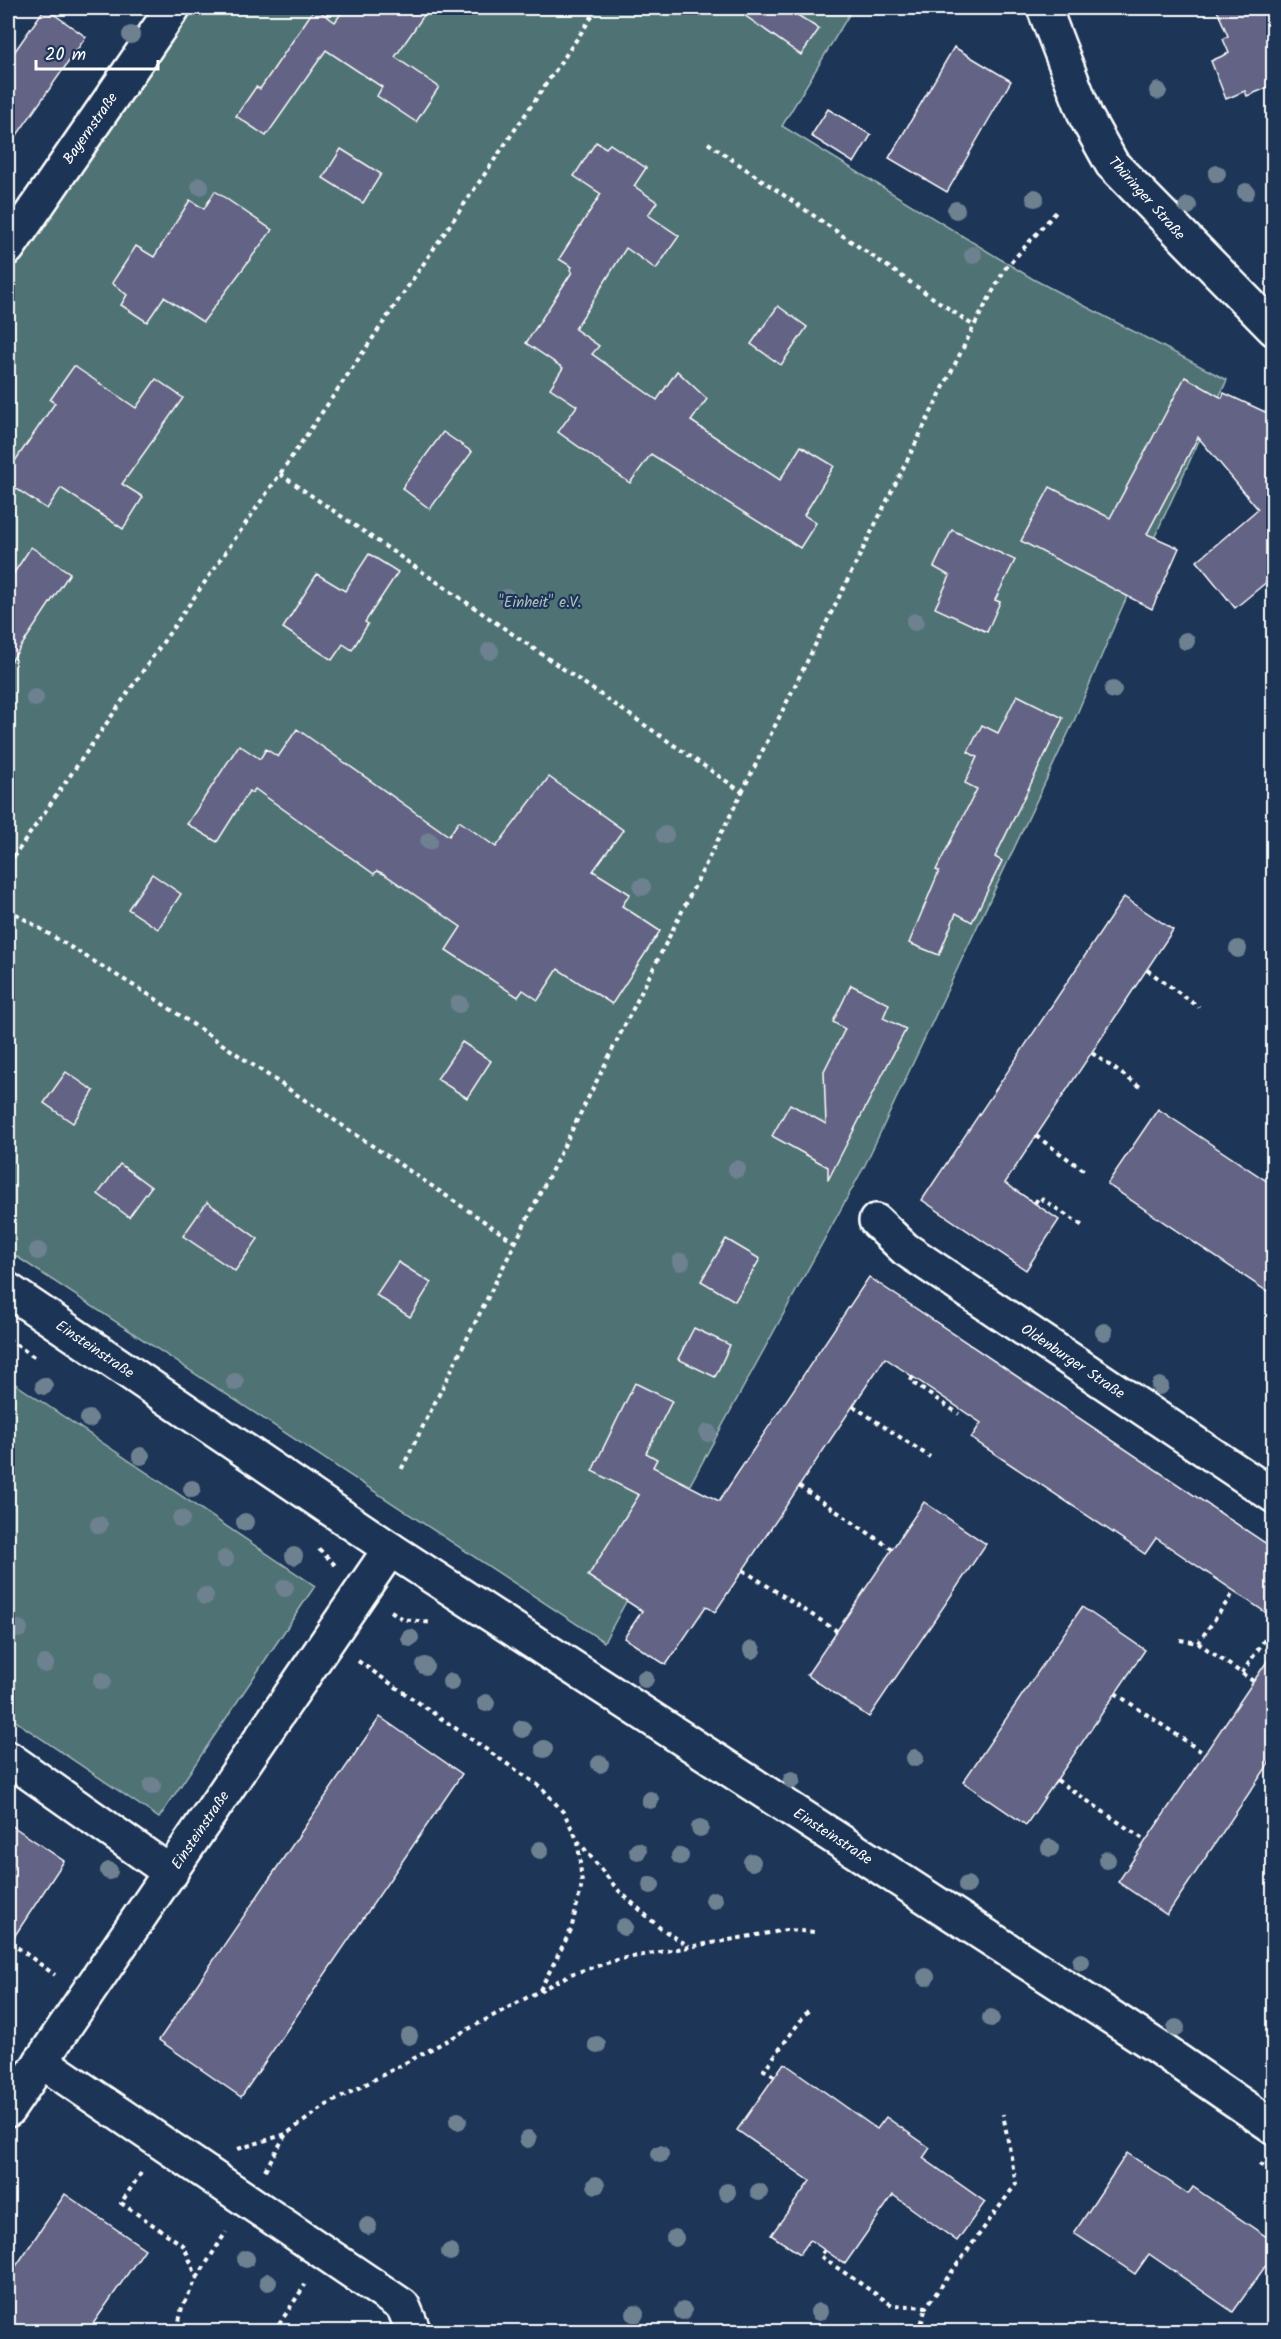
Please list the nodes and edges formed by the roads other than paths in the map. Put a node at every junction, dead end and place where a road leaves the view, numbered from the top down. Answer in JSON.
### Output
{"nodes":[{"id":1,"x":173,"y":8,"type":"edge"},
{"id":2,"x":1044,"y":8,"type":"edge"},
{"id":3,"x":9,"y":246,"type":"edge"},
{"id":4,"x":1274,"y":329,"type":"edge"},
{"id":5,"x":876,"y":1221,"type":"dead end"},
{"id":6,"x":8,"y":1290,"type":"edge"},
{"id":7,"x":1274,"y":1496,"type":"edge"},
{"id":8,"x":390,"y":1549,"type":"junction"},
{"id":9,"x":8,"y":1758,"type":"edge"},
{"id":10,"x":171,"y":1873,"type":"junction"},
{"id":11,"x":41,"y":2061,"type":"junction"},
{"id":12,"x":8,"y":2110,"type":"edge"},
{"id":13,"x":1274,"y":2127,"type":"edge"},
{"id":14,"x":414,"y":2331,"type":"edge"}],
"edges":[{"from":1,"to":3,"type":"street","name":"Bayernstraße"},
{"from":2,"to":4,"type":"street","name":"Thüringer Straße"},
{"from":5,"to":7,"type":"street","name":"Oldenburger Straße"},
{"from":6,"to":8,"type":"street","name":"Einsteinstraße"},
{"from":8,"to":10,"type":"street","name":"Einsteinstraße"},
{"from":8,"to":13,"type":"street","name":"Einsteinstraße"},
{"from":9,"to":10,"type":"street"},
{"from":10,"to":11,"type":"street","name":"Einsteinstraße"},
{"from":11,"to":12,"type":"street","name":"Einsteinstraße"},
{"from":11,"to":14,"type":"street"}]}
